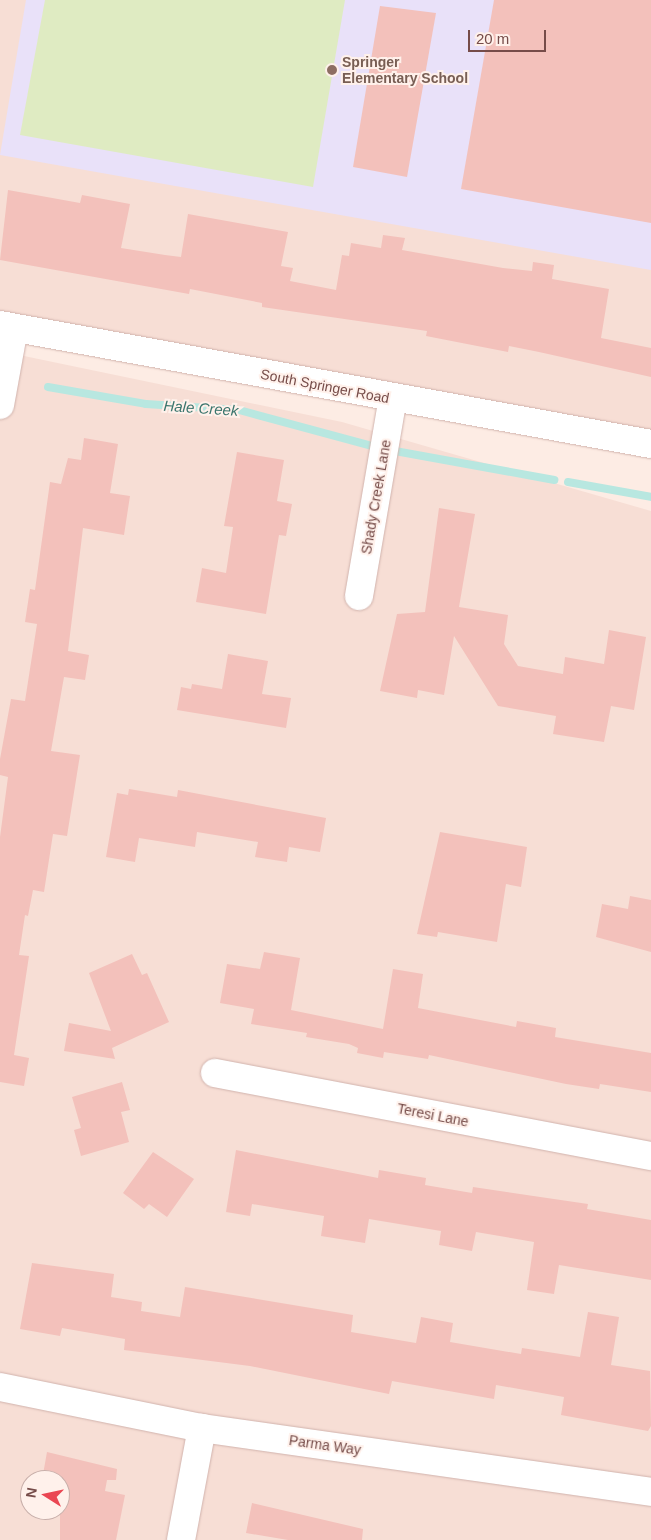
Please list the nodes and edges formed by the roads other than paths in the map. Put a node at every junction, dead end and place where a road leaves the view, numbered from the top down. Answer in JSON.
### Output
{"nodes":[{"id":1,"x":7,"y":326,"type":"edge"},
{"id":2,"x":393,"y":398,"type":"junction"},
{"id":3,"x":0,"y":405,"type":"edge"},
{"id":4,"x":651,"y":444,"type":"edge"},
{"id":5,"x":359,"y":596,"type":"dead end"},
{"id":6,"x":216,"y":1074,"type":"dead end"},
{"id":7,"x":651,"y":1156,"type":"edge"},
{"id":8,"x":0,"y":1387,"type":"edge"},
{"id":9,"x":202,"y":1428,"type":"junction"},
{"id":10,"x":651,"y":1492,"type":"edge"},
{"id":11,"x":181,"y":1540,"type":"edge"}],
"edges":[{"from":1,"to":2,"type":"street","name":"South Springer Road"},
{"from":1,"to":3,"type":"street"},
{"from":2,"to":4,"type":"street","name":"South Springer Road"},
{"from":2,"to":5,"type":"street","name":"Shady Creek Lane"},
{"from":6,"to":7,"type":"street","name":"Teresi Lane"},
{"from":8,"to":9,"type":"street","name":"Parma Way"},
{"from":9,"to":10,"type":"street","name":"Parma Way"},
{"from":9,"to":11,"type":"street"}]}
